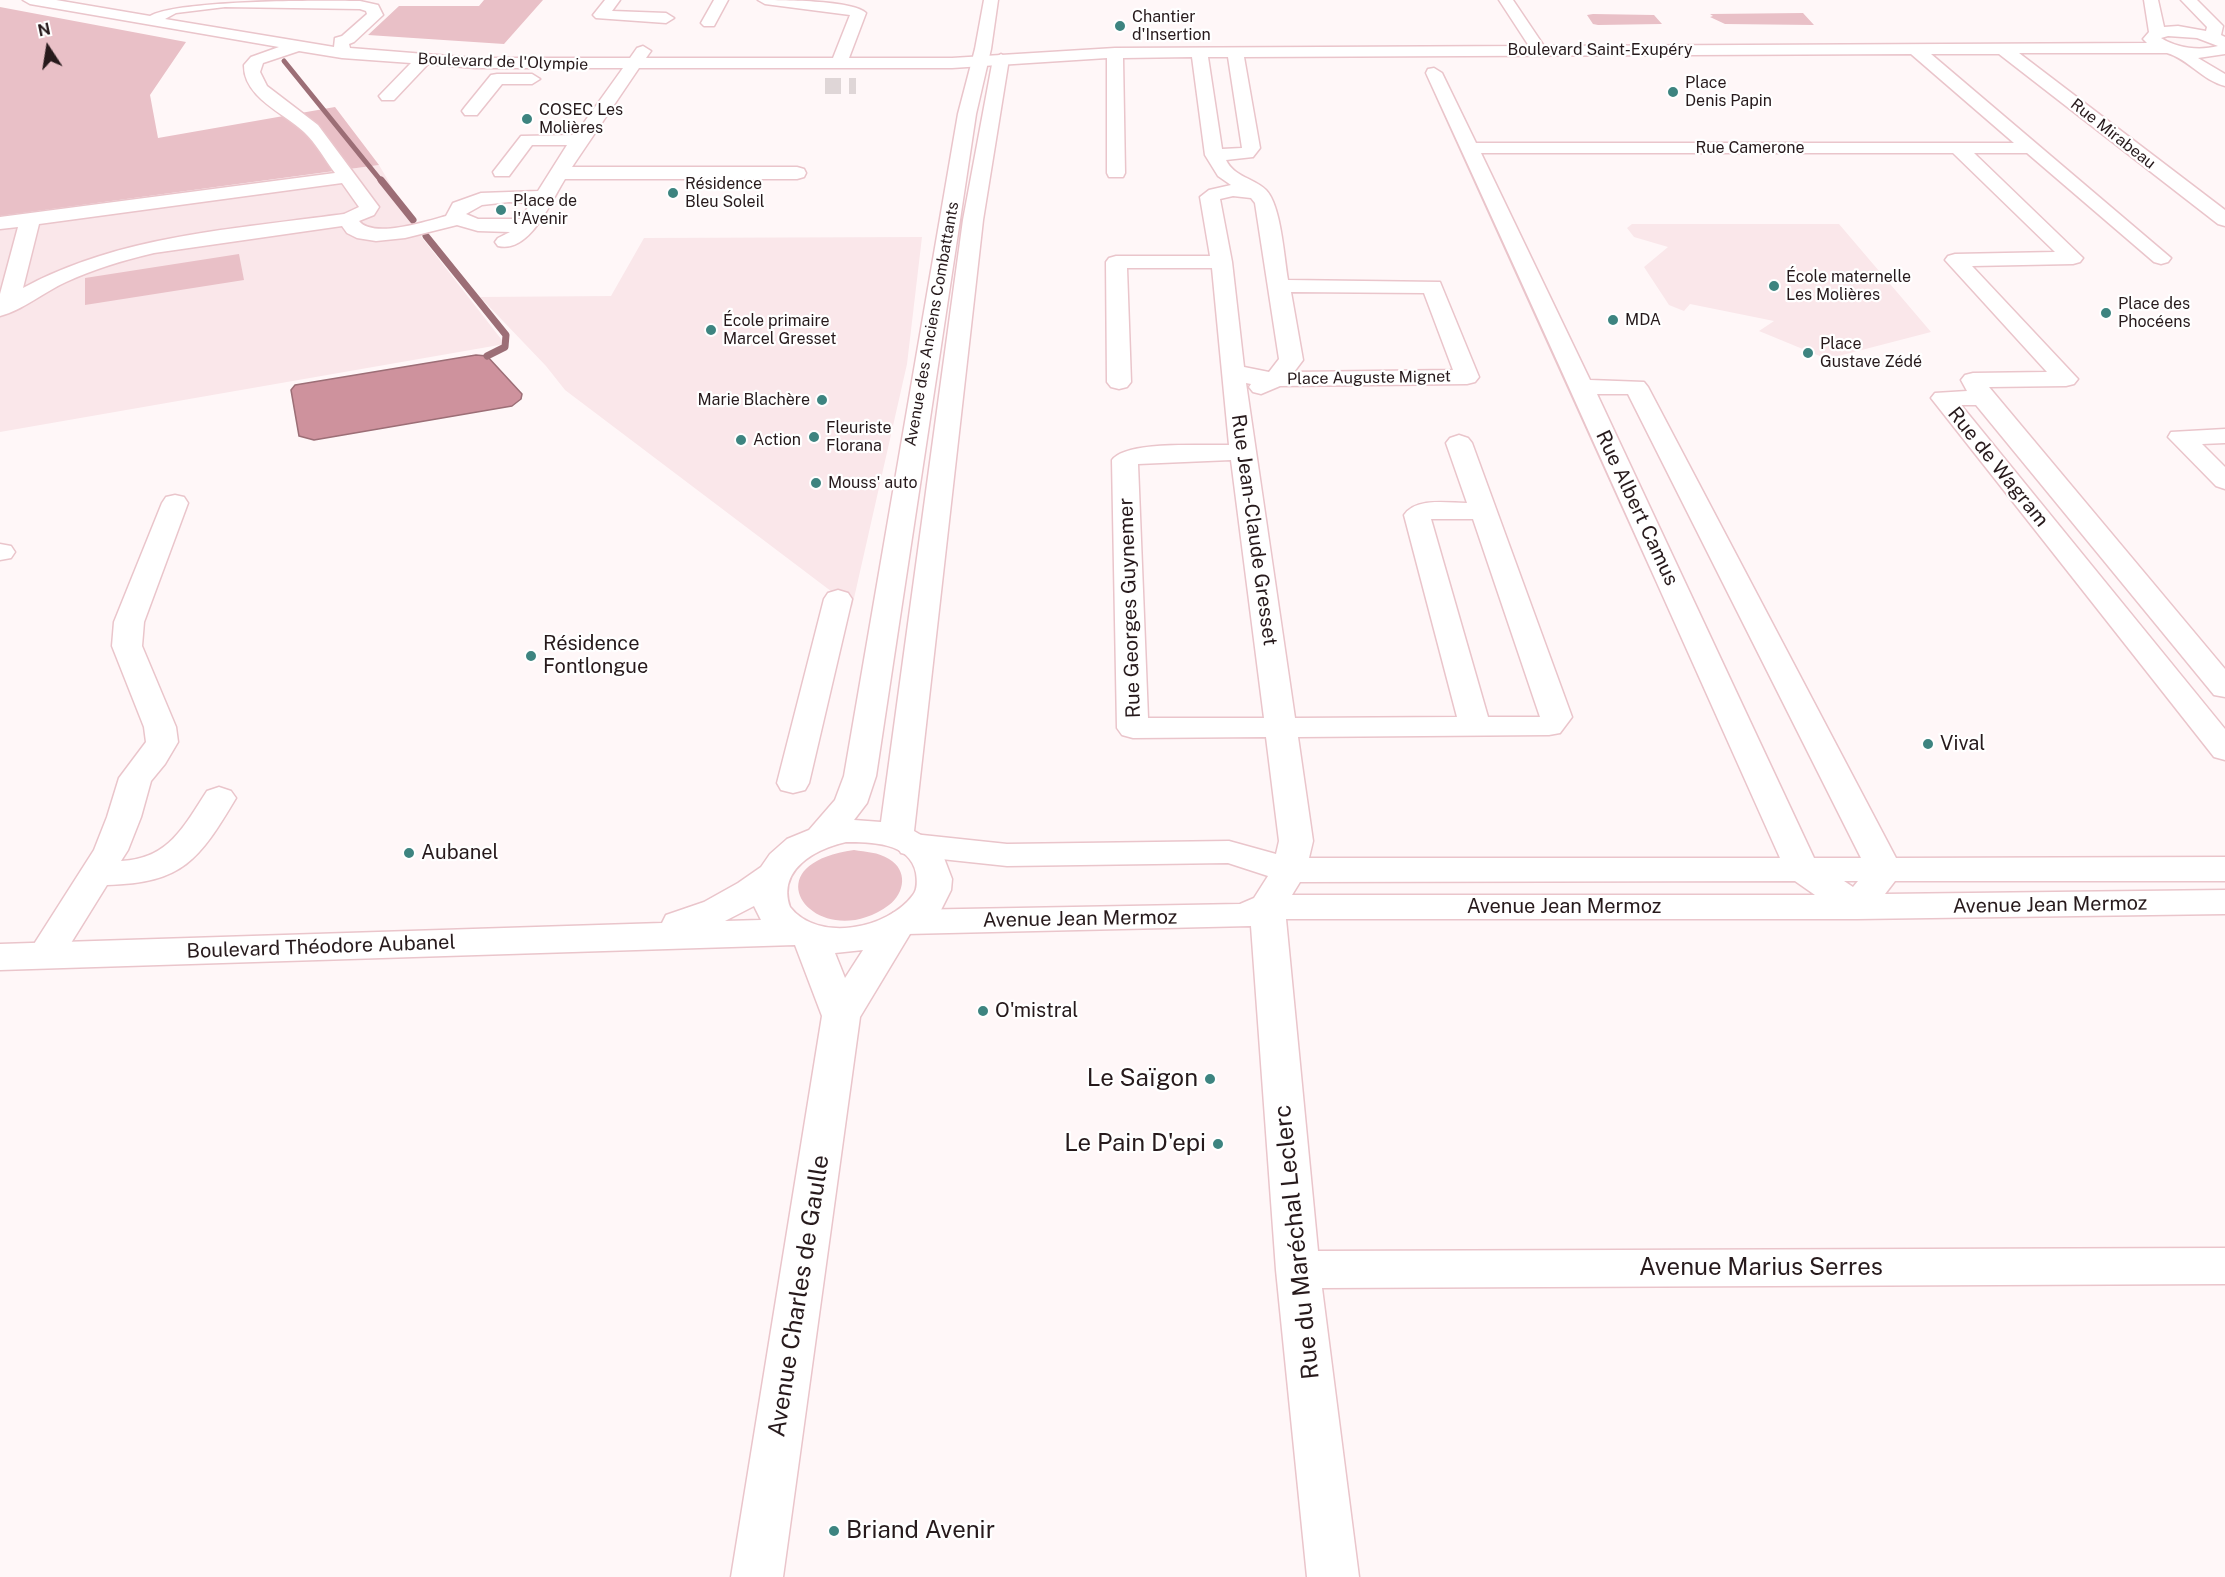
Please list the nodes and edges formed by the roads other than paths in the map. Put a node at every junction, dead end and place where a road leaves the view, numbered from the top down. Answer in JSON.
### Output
{"nodes":[{"id":1,"x":30,"y":0,"type":"edge"},
{"id":2,"x":613,"y":0,"type":"edge"},
{"id":3,"x":721,"y":0,"type":"edge"},
{"id":4,"x":765,"y":0,"type":"edge"},
{"id":5,"x":991,"y":0,"type":"edge"},
{"id":6,"x":1506,"y":0,"type":"edge"},
{"id":7,"x":2151,"y":0,"type":"edge"},
{"id":8,"x":2188,"y":0,"type":"edge"},
{"id":9,"x":167,"y":3,"type":"edge"},
{"id":10,"x":213,"y":4,"type":"junction"},
{"id":11,"x":666,"y":18,"type":"dead end"},
{"id":12,"x":150,"y":20,"type":"junction"},
{"id":13,"x":308,"y":20,"type":"dead end"},
{"id":14,"x":710,"y":23,"type":"dead end"},
{"id":15,"x":1529,"y":34,"type":"junction"},
{"id":16,"x":1552,"y":34,"type":"dead end"},
{"id":17,"x":2154,"y":35,"type":"junction"},
{"id":18,"x":342,"y":40,"type":"junction"},
{"id":19,"x":294,"y":46,"type":"junction"},
{"id":20,"x":2222,"y":46,"type":"edge"},
{"id":21,"x":1916,"y":48,"type":"junction"},
{"id":22,"x":2002,"y":48,"type":"junction"},
{"id":23,"x":2084,"y":48,"type":"junction"},
{"id":24,"x":1539,"y":50,"type":"junction"},
{"id":25,"x":994,"y":52,"type":"junction"},
{"id":26,"x":1199,"y":52,"type":"junction"},
{"id":27,"x":1235,"y":52,"type":"junction"},
{"id":28,"x":1115,"y":53,"type":"junction"},
{"id":29,"x":2187,"y":53,"type":"junction"},
{"id":30,"x":841,"y":57,"type":"junction"},
{"id":31,"x":423,"y":60,"type":"junction"},
{"id":32,"x":631,"y":73,"type":"junction"},
{"id":33,"x":1434,"y":73,"type":"dead end"},
{"id":34,"x":919,"y":78,"type":"dead end"},
{"id":35,"x":744,"y":80,"type":"dead end"},
{"id":36,"x":2225,"y":81,"type":"edge"},
{"id":37,"x":388,"y":96,"type":"dead end"},
{"id":38,"x":471,"y":111,"type":"dead end"},
{"id":39,"x":580,"y":140,"type":"junction"},
{"id":40,"x":1468,"y":147,"type":"junction"},
{"id":41,"x":1958,"y":148,"type":"junction"},
{"id":42,"x":2033,"y":148,"type":"junction"},
{"id":43,"x":1214,"y":155,"type":"junction"},
{"id":44,"x":502,"y":172,"type":"dead end"},
{"id":45,"x":560,"y":173,"type":"junction"},
{"id":46,"x":797,"y":173,"type":"dead end"},
{"id":47,"x":1116,"y":174,"type":"dead end"},
{"id":48,"x":347,"y":177,"type":"junction"},
{"id":49,"x":1259,"y":193,"type":"junction"},
{"id":50,"x":544,"y":197,"type":"junction"},
{"id":51,"x":348,"y":219,"type":"junction"},
{"id":52,"x":457,"y":219,"type":"junction"},
{"id":53,"x":30,"y":220,"type":"junction"},
{"id":54,"x":2225,"y":220,"type":"edge"},
{"id":55,"x":0,"y":223,"type":"edge"},
{"id":56,"x":527,"y":225,"type":"junction"},
{"id":57,"x":505,"y":242,"type":"dead end"},
{"id":58,"x":2161,"y":258,"type":"dead end"},
{"id":59,"x":1222,"y":262,"type":"junction"},
{"id":60,"x":1281,"y":286,"type":"junction"},
{"id":61,"x":3,"y":306,"type":"edge"},
{"id":62,"x":1233,"y":371,"type":"junction"},
{"id":63,"x":1275,"y":379,"type":"junction"},
{"id":64,"x":1119,"y":382,"type":"dead end"},
{"id":65,"x":1582,"y":387,"type":"junction"},
{"id":66,"x":1983,"y":398,"type":"junction"},
{"id":67,"x":1236,"y":401,"type":"junction"},
{"id":68,"x":2225,"y":436,"type":"edge"},
{"id":69,"x":1459,"y":443,"type":"dead end"},
{"id":70,"x":1243,"y":452,"type":"junction"},
{"id":71,"x":2225,"y":481,"type":"edge"},
{"id":72,"x":175,"y":503,"type":"dead end"},
{"id":73,"x":1484,"y":511,"type":"junction"},
{"id":74,"x":838,"y":598,"type":"dead end"},
{"id":75,"x":2225,"y":688,"type":"edge"},
{"id":76,"x":1281,"y":727,"type":"junction"},
{"id":77,"x":1475,"y":727,"type":"junction"},
{"id":78,"x":2225,"y":750,"type":"edge"},
{"id":79,"x":793,"y":783,"type":"dead end"},
{"id":80,"x":219,"y":798,"type":"dead end"},
{"id":81,"x":821,"y":837,"type":"junction"},
{"id":82,"x":904,"y":840,"type":"junction"},
{"id":83,"x":1802,"y":869,"type":"junction"},
{"id":84,"x":2225,"y":869,"type":"edge"},
{"id":85,"x":1289,"y":870,"type":"junction"},
{"id":86,"x":1886,"y":870,"type":"junction"},
{"id":87,"x":96,"y":874,"type":"junction"},
{"id":88,"x":772,"y":876,"type":"junction"},
{"id":89,"x":2225,"y":902,"type":"edge"},
{"id":90,"x":1267,"y":907,"type":"junction"},
{"id":91,"x":1857,"y":907,"type":"junction"},
{"id":92,"x":900,"y":926,"type":"junction"},
{"id":93,"x":804,"y":933,"type":"junction"},
{"id":94,"x":642,"y":935,"type":"junction"},
{"id":95,"x":45,"y":956,"type":"junction"},
{"id":96,"x":0,"y":957,"type":"edge"},
{"id":97,"x":841,"y":1016,"type":"junction"},
{"id":98,"x":2225,"y":1266,"type":"edge"},
{"id":99,"x":1298,"y":1270,"type":"junction"},
{"id":100,"x":756,"y":1577,"type":"edge"},
{"id":101,"x":1334,"y":1577,"type":"edge"}],
"edges":[{"from":1,"to":12,"type":"street","name":"Boulevard de l'Olympie"},
{"from":2,"to":11,"type":"street"},
{"from":3,"to":14,"type":"street"},
{"from":4,"to":30,"type":"street"},
{"from":5,"to":25,"type":"street"},
{"from":6,"to":15,"type":"street"},
{"from":7,"to":17,"type":"street"},
{"from":8,"to":20,"type":"street"},
{"from":9,"to":10,"type":"street"},
{"from":9,"to":12,"type":"street"},
{"from":10,"to":13,"type":"street"},
{"from":10,"to":18,"type":"street"},
{"from":12,"to":19,"type":"street","name":"Boulevard de l'Olympie"},
{"from":15,"to":16,"type":"street"},
{"from":15,"to":24,"type":"street"},
{"from":17,"to":20,"type":"street"},
{"from":17,"to":23,"type":"street"},
{"from":17,"to":29,"type":"street"},
{"from":18,"to":19,"type":"street","name":"Boulevard de l'Olympie"},
{"from":18,"to":31,"type":"street","name":"Boulevard de l'Olympie"},
{"from":19,"to":48,"type":"street"},
{"from":20,"to":29,"type":"street"},
{"from":21,"to":22,"type":"street","name":"Boulevard Saint-Exupéry"},
{"from":21,"to":24,"type":"street","name":"Boulevard Saint-Exupéry"},
{"from":21,"to":42,"type":"street"},
{"from":22,"to":23,"type":"street","name":"Boulevard Saint-Exupéry"},
{"from":22,"to":54,"type":"street","name":"Rue Mirabeau"},
{"from":23,"to":29,"type":"street"},
{"from":24,"to":27,"type":"street","name":"Boulevard Saint-Exupéry"},
{"from":25,"to":28,"type":"street","name":"Boulevard Saint-Exupéry"},
{"from":25,"to":30,"type":"street","name":"Boulevard de l'Olympie"},
{"from":25,"to":81,"type":"street","name":"Avenue des Anciens Combattants"},
{"from":25,"to":82,"type":"street","name":"Avenue des Anciens Combattants"},
{"from":26,"to":27,"type":"street","name":"Boulevard Saint-Exupéry"},
{"from":26,"to":28,"type":"street","name":"Boulevard Saint-Exupéry"},
{"from":26,"to":43,"type":"street"},
{"from":27,"to":43,"type":"street"},
{"from":28,"to":47,"type":"street"},
{"from":29,"to":36,"type":"street"},
{"from":30,"to":32,"type":"street","name":"Boulevard de l'Olympie"},
{"from":31,"to":32,"type":"street","name":"Boulevard de l'Olympie"},
{"from":31,"to":37,"type":"street"},
{"from":32,"to":38,"type":"street"},
{"from":32,"to":39,"type":"street"},
{"from":33,"to":40,"type":"street","name":"Rue Albert Camus"},
{"from":34,"to":35,"type":"street"},
{"from":39,"to":44,"type":"street"},
{"from":39,"to":45,"type":"street"},
{"from":40,"to":41,"type":"street","name":"Rue Camerone"},
{"from":40,"to":65,"type":"street","name":"Rue Albert Camus"},
{"from":41,"to":42,"type":"street","name":"Rue Camerone"},
{"from":41,"to":66,"type":"street"},
{"from":42,"to":58,"type":"street"},
{"from":43,"to":49,"type":"street"},
{"from":45,"to":46,"type":"street"},
{"from":45,"to":50,"type":"street"},
{"from":48,"to":51,"type":"street"},
{"from":48,"to":53,"type":"street"},
{"from":49,"to":59,"type":"street","name":"Rue Jean-Claude Gresset"},
{"from":49,"to":60,"type":"street"},
{"from":50,"to":52,"type":"street"},
{"from":50,"to":56,"type":"street"},
{"from":51,"to":52,"type":"street"},
{"from":51,"to":61,"type":"street"},
{"from":52,"to":56,"type":"street"},
{"from":53,"to":55,"type":"street"},
{"from":53,"to":61,"type":"street"},
{"from":56,"to":57,"type":"street"},
{"from":59,"to":62,"type":"street","name":"Rue Jean-Claude Gresset"},
{"from":59,"to":64,"type":"street"},
{"from":60,"to":63,"type":"street"},
{"from":60,"to":63,"type":"street","name":"Place Auguste Mignet"},
{"from":62,"to":63,"type":"street"},
{"from":62,"to":67,"type":"street","name":"Rue Jean-Claude Gresset"},
{"from":63,"to":67,"type":"street"},
{"from":65,"to":83,"type":"street","name":"Rue Albert Camus"},
{"from":65,"to":86,"type":"street"},
{"from":66,"to":75,"type":"street","name":"Rue de Wagram"},
{"from":66,"to":78,"type":"street","name":"Rue de Wagram"},
{"from":67,"to":70,"type":"street","name":"Rue Jean-Claude Gresset"},
{"from":68,"to":71,"type":"street"},
{"from":69,"to":73,"type":"street"},
{"from":70,"to":76,"type":"street","name":"Rue Jean-Claude Gresset"},
{"from":70,"to":76,"type":"street","name":"Rue Georges Guynemer"},
{"from":72,"to":87,"type":"street"},
{"from":73,"to":77,"type":"street"},
{"from":73,"to":77,"type":"street"},
{"from":74,"to":79,"type":"street"},
{"from":76,"to":77,"type":"street"},
{"from":76,"to":85,"type":"street","name":"Rue Jean-Claude Gresset"},
{"from":80,"to":87,"type":"street"},
{"from":81,"to":82,"type":"street"},
{"from":81,"to":88,"type":"street"},
{"from":82,"to":85,"type":"street","name":"Avenue Jean Mermoz"},
{"from":82,"to":92,"type":"street"},
{"from":83,"to":85,"type":"street","name":"Avenue Jean Mermoz"},
{"from":83,"to":86,"type":"street","name":"Avenue Jean Mermoz"},
{"from":83,"to":91,"type":"street"},
{"from":84,"to":86,"type":"street","name":"Avenue Jean Mermoz"},
{"from":85,"to":90,"type":"street","name":"Rue Jean-Claude Gresset"},
{"from":86,"to":91,"type":"street"},
{"from":87,"to":95,"type":"street"},
{"from":88,"to":93,"type":"street"},
{"from":88,"to":94,"type":"street","name":"Boulevard Théodore Aubanel"},
{"from":89,"to":91,"type":"street","name":"Avenue Jean Mermoz"},
{"from":90,"to":91,"type":"street","name":"Avenue Jean Mermoz"},
{"from":90,"to":92,"type":"street","name":"Avenue Jean Mermoz"},
{"from":90,"to":99,"type":"street","name":"Rue du Maréchal Leclerc"},
{"from":92,"to":93,"type":"street"},
{"from":92,"to":97,"type":"street","name":"Avenue Charles de Gaulle"},
{"from":93,"to":94,"type":"street","name":"Boulevard Théodore Aubanel"},
{"from":93,"to":97,"type":"street","name":"Avenue Charles de Gaulle"},
{"from":94,"to":95,"type":"street","name":"Boulevard Théodore Aubanel"},
{"from":95,"to":96,"type":"street","name":"Boulevard Théodore Aubanel"},
{"from":97,"to":100,"type":"street","name":"Avenue Charles de Gaulle"},
{"from":98,"to":99,"type":"street","name":"Avenue Marius Serres"},
{"from":99,"to":101,"type":"street","name":"Rue du Maréchal Leclerc"}]}
